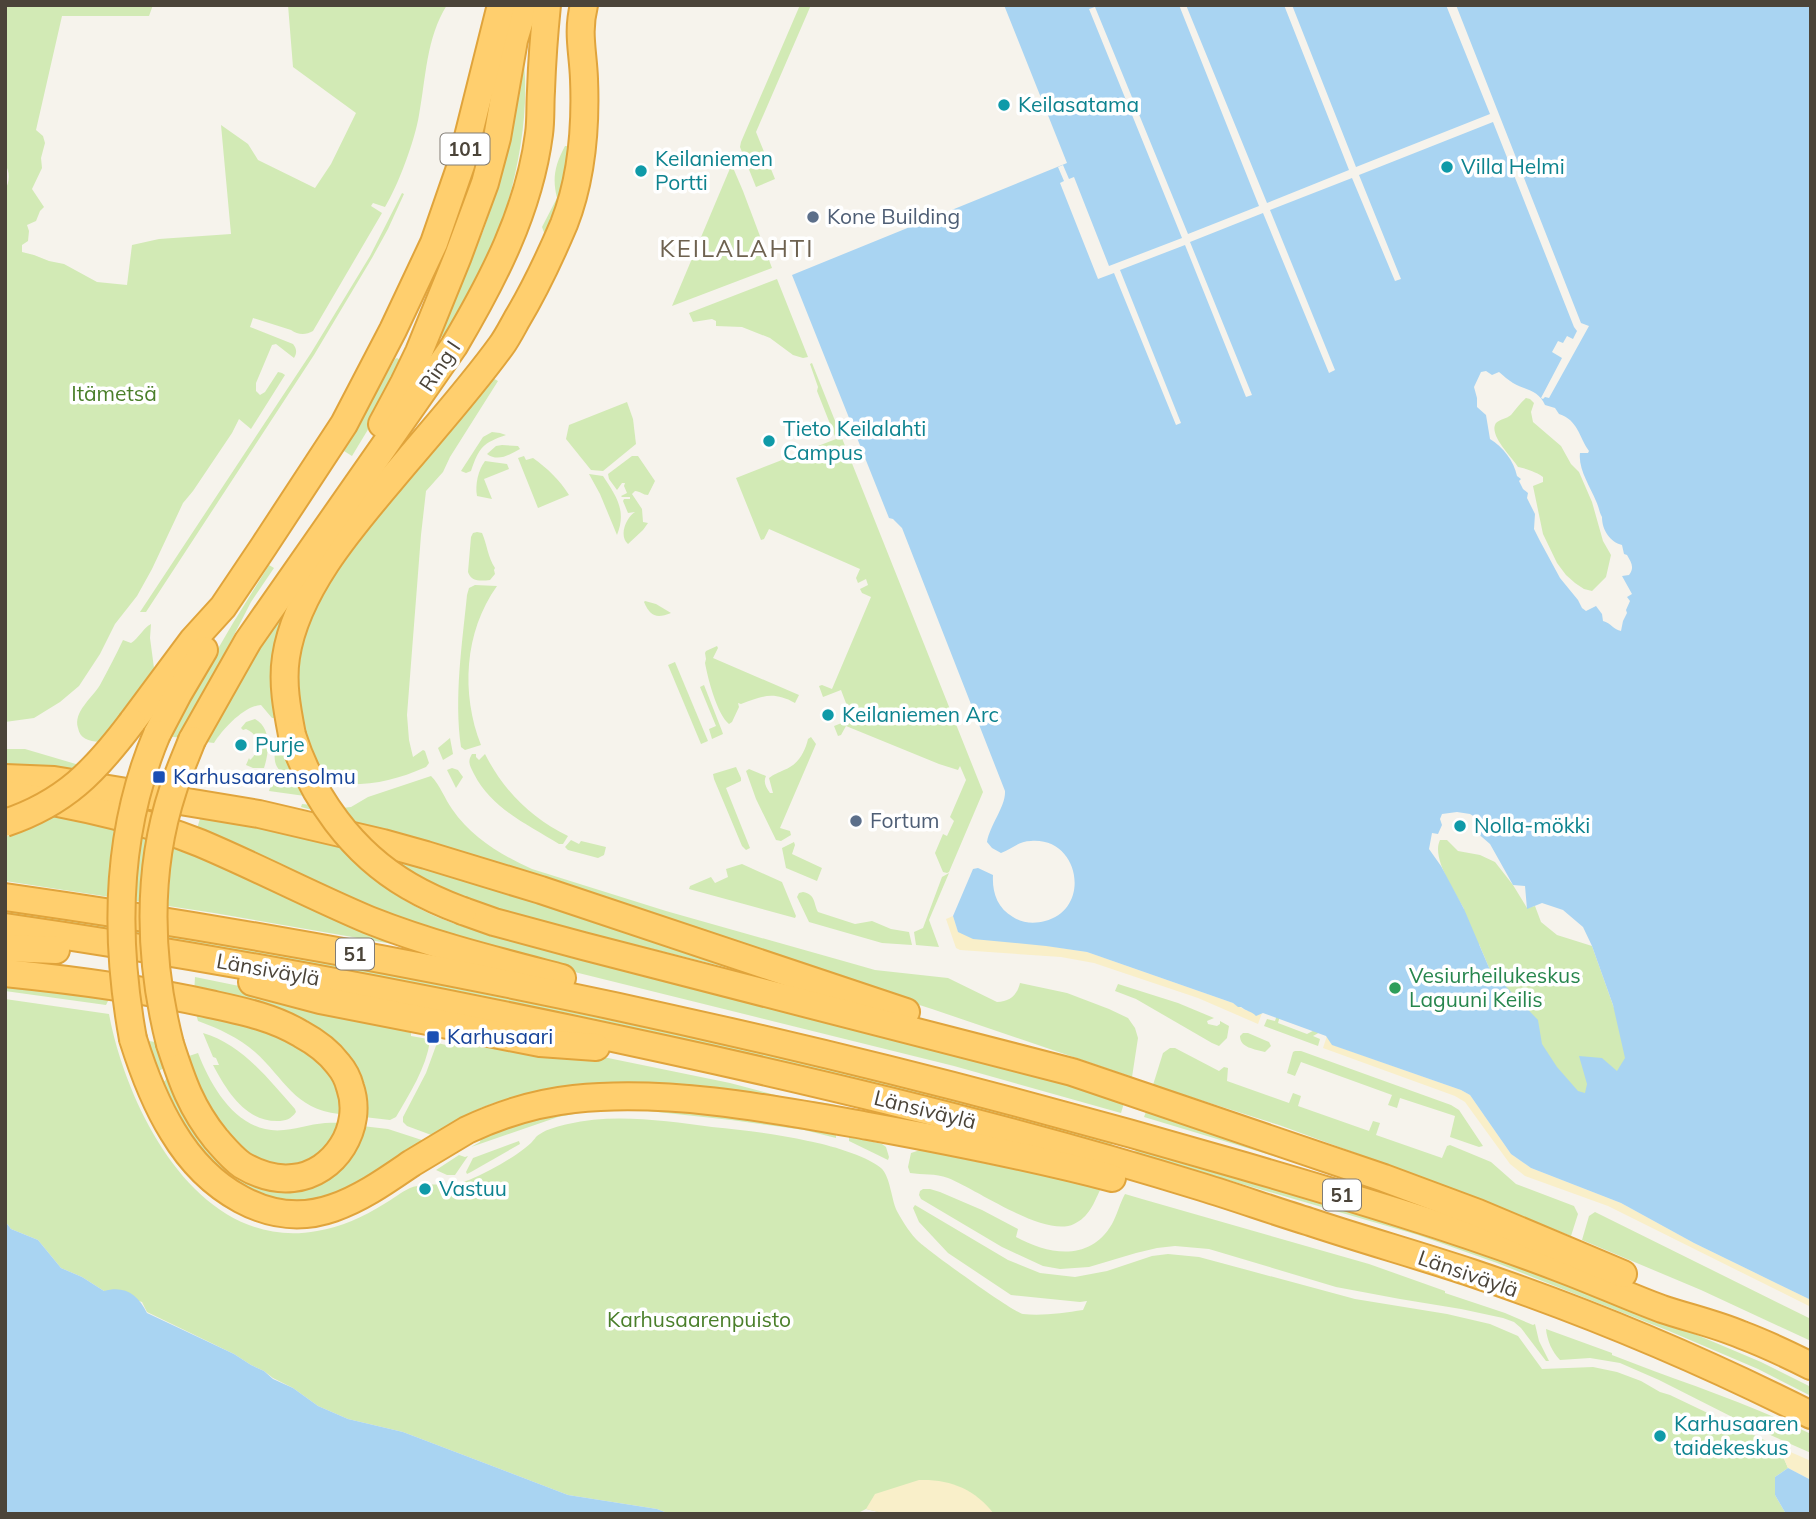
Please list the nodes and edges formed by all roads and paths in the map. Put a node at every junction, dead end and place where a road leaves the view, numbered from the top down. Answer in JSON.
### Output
{"nodes":[{"id":1,"x":500,"y":5,"type":"edge"},
{"id":2,"x":528,"y":5,"type":"edge"},
{"id":3,"x":547,"y":5,"type":"edge"},
{"id":4,"x":584,"y":5,"type":"edge"},
{"id":5,"x":524,"y":202,"type":"junction"},
{"id":6,"x":381,"y":450,"type":"junction"},
{"id":7,"x":383,"y":488,"type":"junction"},
{"id":8,"x":223,"y":607,"type":"junction"},
{"id":9,"x":5,"y":778,"type":"edge"},
{"id":10,"x":5,"y":794,"type":"edge"},
{"id":11,"x":5,"y":823,"type":"edge"},
{"id":12,"x":5,"y":897,"type":"edge"},
{"id":13,"x":5,"y":928,"type":"edge"},
{"id":14,"x":5,"y":948,"type":"edge"},
{"id":15,"x":5,"y":973,"type":"edge"},
{"id":16,"x":703,"y":1025,"type":"junction"},
{"id":17,"x":688,"y":1054,"type":"junction"},
{"id":18,"x":1072,"y":1072,"type":"junction"},
{"id":19,"x":1310,"y":1223,"type":"junction"},
{"id":20,"x":1740,"y":1334,"type":"junction"},
{"id":21,"x":1811,"y":1366,"type":"edge"},
{"id":22,"x":1811,"y":1415,"type":"edge"}],
"edges":[{"from":1,"to":8,"type":"highway","number":"101"},
{"from":2,"to":6,"type":"highway"},
{"from":3,"to":5,"type":"highway","name":"Ring I"},
{"from":4,"to":7,"type":"highway"},
{"from":5,"to":6,"type":"highway","name":"Ring I"},
{"from":5,"to":7,"type":"highway"},
{"from":6,"to":15,"type":"highway","name":"Ring I","bridge":true},
{"from":7,"to":18,"type":"highway","bridge":true},
{"from":8,"to":11,"type":"highway","bridge":true},
{"from":8,"to":19,"type":"highway","bridge":true},
{"from":9,"to":18,"type":"highway"},
{"from":10,"to":16,"type":"highway"},
{"from":12,"to":16,"type":"highway","name":"Länsiväylä","number":"51"},
{"from":13,"to":17,"type":"highway","name":"Länsiväylä","number":"51"},
{"from":14,"to":17,"type":"highway"},
{"from":16,"to":20,"type":"highway","name":"Länsiväylä","number":"51"},
{"from":17,"to":19,"type":"highway","name":"Länsiväylä","number":"51"},
{"from":18,"to":20,"type":"highway"},
{"from":19,"to":22,"type":"highway","name":"Länsiväylä","number":"51"},
{"from":20,"to":21,"type":"highway","name":"Länsiväylä","number":"51"}]}
